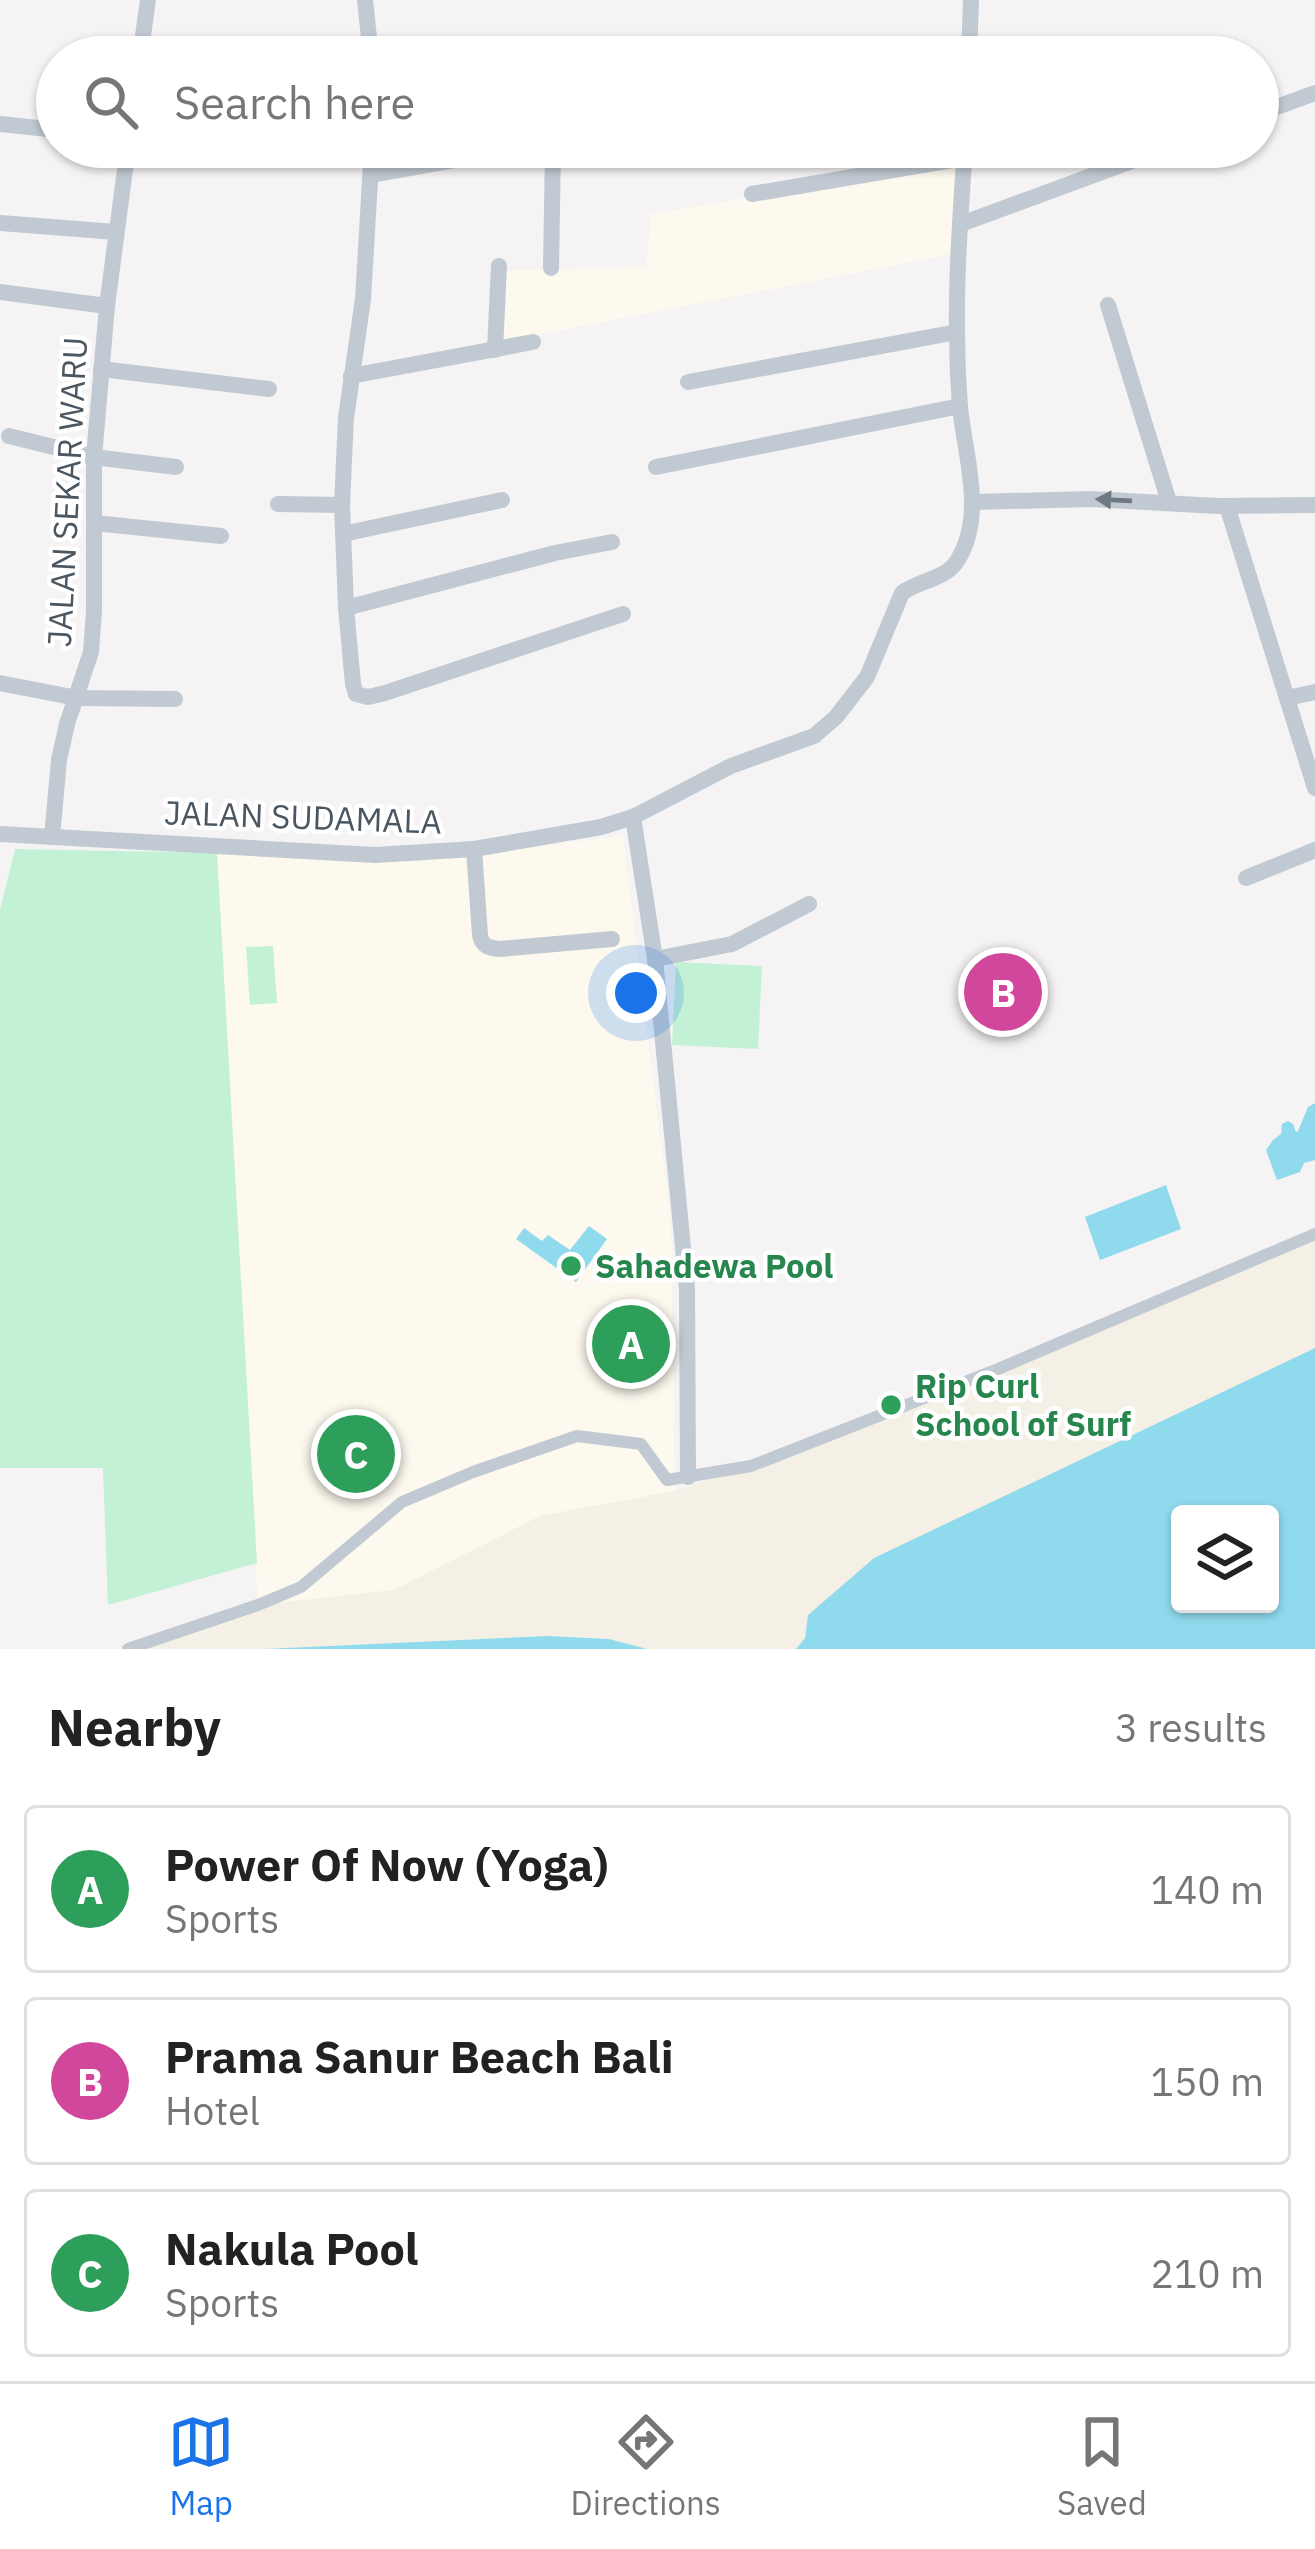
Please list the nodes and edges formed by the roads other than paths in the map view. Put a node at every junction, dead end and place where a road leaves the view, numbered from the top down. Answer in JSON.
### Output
{"nodes":[{"id":1,"x":148,"y":0,"type":"edge"},
{"id":2,"x":365,"y":0,"type":"edge"},
{"id":3,"x":971,"y":0,"type":"edge"},
{"id":4,"x":143,"y":36,"type":"edge"},
{"id":5,"x":369,"y":36,"type":"edge"},
{"id":6,"x":970,"y":36,"type":"edge"},
{"id":7,"x":1315,"y":93,"type":"edge"},
{"id":8,"x":1279,"y":106,"type":"edge"},
{"id":9,"x":0,"y":124,"type":"edge"},
{"id":10,"x":36,"y":128,"type":"edge"},
{"id":11,"x":125,"y":168,"type":"edge"},
{"id":12,"x":371,"y":168,"type":"edge"},
{"id":13,"x":410,"y":168,"type":"edge"},
{"id":14,"x":553,"y":168,"type":"edge"},
{"id":15,"x":884,"y":168,"type":"edge"},
{"id":16,"x":964,"y":168,"type":"edge"},
{"id":17,"x":1113,"y":168,"type":"edge"},
{"id":18,"x":371,"y":175,"type":"junction"},
{"id":19,"x":752,"y":194,"type":"dead end"},
{"id":20,"x":0,"y":223,"type":"edge"},
{"id":21,"x":961,"y":224,"type":"junction"},
{"id":22,"x":116,"y":232,"type":"junction"},
{"id":23,"x":499,"y":266,"type":"dead end"},
{"id":24,"x":551,"y":268,"type":"dead end"},
{"id":25,"x":0,"y":292,"type":"edge"},
{"id":26,"x":1108,"y":305,"type":"dead end"},
{"id":27,"x":107,"y":306,"type":"junction"},
{"id":28,"x":957,"y":332,"type":"junction"},
{"id":29,"x":533,"y":342,"type":"dead end"},
{"id":30,"x":496,"y":350,"type":"junction"},
{"id":31,"x":101,"y":369,"type":"junction"},
{"id":32,"x":351,"y":376,"type":"junction"},
{"id":33,"x":688,"y":382,"type":"dead end"},
{"id":34,"x":269,"y":388,"type":"dead end"},
{"id":35,"x":960,"y":406,"type":"junction"},
{"id":36,"x":9,"y":436,"type":"dead end"},
{"id":37,"x":94,"y":457,"type":"junction"},
{"id":38,"x":176,"y":467,"type":"dead end"},
{"id":39,"x":656,"y":467,"type":"dead end"},
{"id":40,"x":502,"y":500,"type":"dead end"},
{"id":41,"x":973,"y":502,"type":"junction"},
{"id":42,"x":1169,"y":502,"type":"junction"},
{"id":43,"x":278,"y":504,"type":"dead end"},
{"id":44,"x":342,"y":505,"type":"junction"},
{"id":45,"x":1315,"y":505,"type":"edge"},
{"id":46,"x":1227,"y":506,"type":"junction"},
{"id":47,"x":94,"y":523,"type":"junction"},
{"id":48,"x":343,"y":534,"type":"junction"},
{"id":49,"x":221,"y":536,"type":"dead end"},
{"id":50,"x":612,"y":542,"type":"dead end"},
{"id":51,"x":346,"y":608,"type":"junction"},
{"id":52,"x":623,"y":614,"type":"dead end"},
{"id":53,"x":0,"y":683,"type":"edge"},
{"id":54,"x":1315,"y":692,"type":"edge"},
{"id":55,"x":76,"y":698,"type":"junction"},
{"id":56,"x":1287,"y":698,"type":"junction"},
{"id":57,"x":175,"y":699,"type":"dead end"},
{"id":58,"x":1315,"y":788,"type":"edge"},
{"id":59,"x":633,"y":818,"type":"junction"},
{"id":60,"x":0,"y":834,"type":"edge"},
{"id":61,"x":52,"y":837,"type":"junction"},
{"id":62,"x":474,"y":849,"type":"junction"},
{"id":63,"x":1315,"y":850,"type":"edge"},
{"id":64,"x":1246,"y":878,"type":"dead end"},
{"id":65,"x":809,"y":904,"type":"dead end"},
{"id":66,"x":612,"y":939,"type":"dead end"},
{"id":67,"x":655,"y":959,"type":"junction"},
{"id":68,"x":1315,"y":1234,"type":"edge"},
{"id":69,"x":688,"y":1478,"type":"junction"},
{"id":70,"x":128,"y":1649,"type":"edge"}],
"edges":[{"from":1,"to":4,"type":"street"},
{"from":2,"to":5,"type":"street"},
{"from":3,"to":6,"type":"street"},
{"from":7,"to":8,"type":"street"},
{"from":9,"to":10,"type":"street"},
{"from":11,"to":22,"type":"street","name":"JALAN SEKAR WARU"},
{"from":12,"to":18,"type":"street"},
{"from":13,"to":18,"type":"street"},
{"from":14,"to":24,"type":"street"},
{"from":15,"to":19,"type":"street"},
{"from":16,"to":21,"type":"street","name":"JALAN SUDAMALA"},
{"from":17,"to":21,"type":"street"},
{"from":18,"to":32,"type":"street"},
{"from":20,"to":22,"type":"street"},
{"from":21,"to":28,"type":"street","name":"JALAN SUDAMALA"},
{"from":22,"to":27,"type":"street","name":"JALAN SEKAR WARU"},
{"from":23,"to":30,"type":"street"},
{"from":25,"to":27,"type":"street"},
{"from":26,"to":42,"type":"street"},
{"from":27,"to":31,"type":"street","name":"JALAN SEKAR WARU"},
{"from":28,"to":33,"type":"street"},
{"from":28,"to":35,"type":"street","name":"JALAN SUDAMALA"},
{"from":29,"to":30,"type":"street"},
{"from":30,"to":32,"type":"street"},
{"from":31,"to":34,"type":"street"},
{"from":31,"to":37,"type":"street","name":"JALAN SEKAR WARU"},
{"from":32,"to":44,"type":"street"},
{"from":35,"to":39,"type":"street"},
{"from":35,"to":41,"type":"street","name":"JALAN SUDAMALA"},
{"from":36,"to":37,"type":"street"},
{"from":37,"to":38,"type":"street"},
{"from":37,"to":47,"type":"street","name":"JALAN SEKAR WARU"},
{"from":40,"to":48,"type":"street"},
{"from":42,"to":41,"type":"street","one_way":true},
{"from":41,"to":59,"type":"street","name":"JALAN SUDAMALA"},
{"from":42,"to":46,"type":"street"},
{"from":43,"to":44,"type":"street"},
{"from":44,"to":48,"type":"street"},
{"from":45,"to":46,"type":"street"},
{"from":46,"to":56,"type":"street"},
{"from":47,"to":49,"type":"street"},
{"from":47,"to":55,"type":"street","name":"JALAN SEKAR WARU"},
{"from":48,"to":51,"type":"street"},
{"from":50,"to":51,"type":"street"},
{"from":51,"to":52,"type":"street"},
{"from":53,"to":55,"type":"street"},
{"from":54,"to":56,"type":"street"},
{"from":55,"to":57,"type":"street"},
{"from":55,"to":61,"type":"street","name":"JALAN SEKAR WARU"},
{"from":56,"to":58,"type":"street"},
{"from":59,"to":62,"type":"street","name":"JALAN SUDAMALA"},
{"from":59,"to":67,"type":"street"},
{"from":60,"to":61,"type":"street","name":"JALAN SUDAMALA"},
{"from":61,"to":62,"type":"street","name":"JALAN SUDAMALA"},
{"from":62,"to":66,"type":"street"},
{"from":63,"to":64,"type":"street"},
{"from":65,"to":67,"type":"street"},
{"from":67,"to":69,"type":"street"},
{"from":68,"to":69,"type":"street"},
{"from":69,"to":70,"type":"street"}]}
